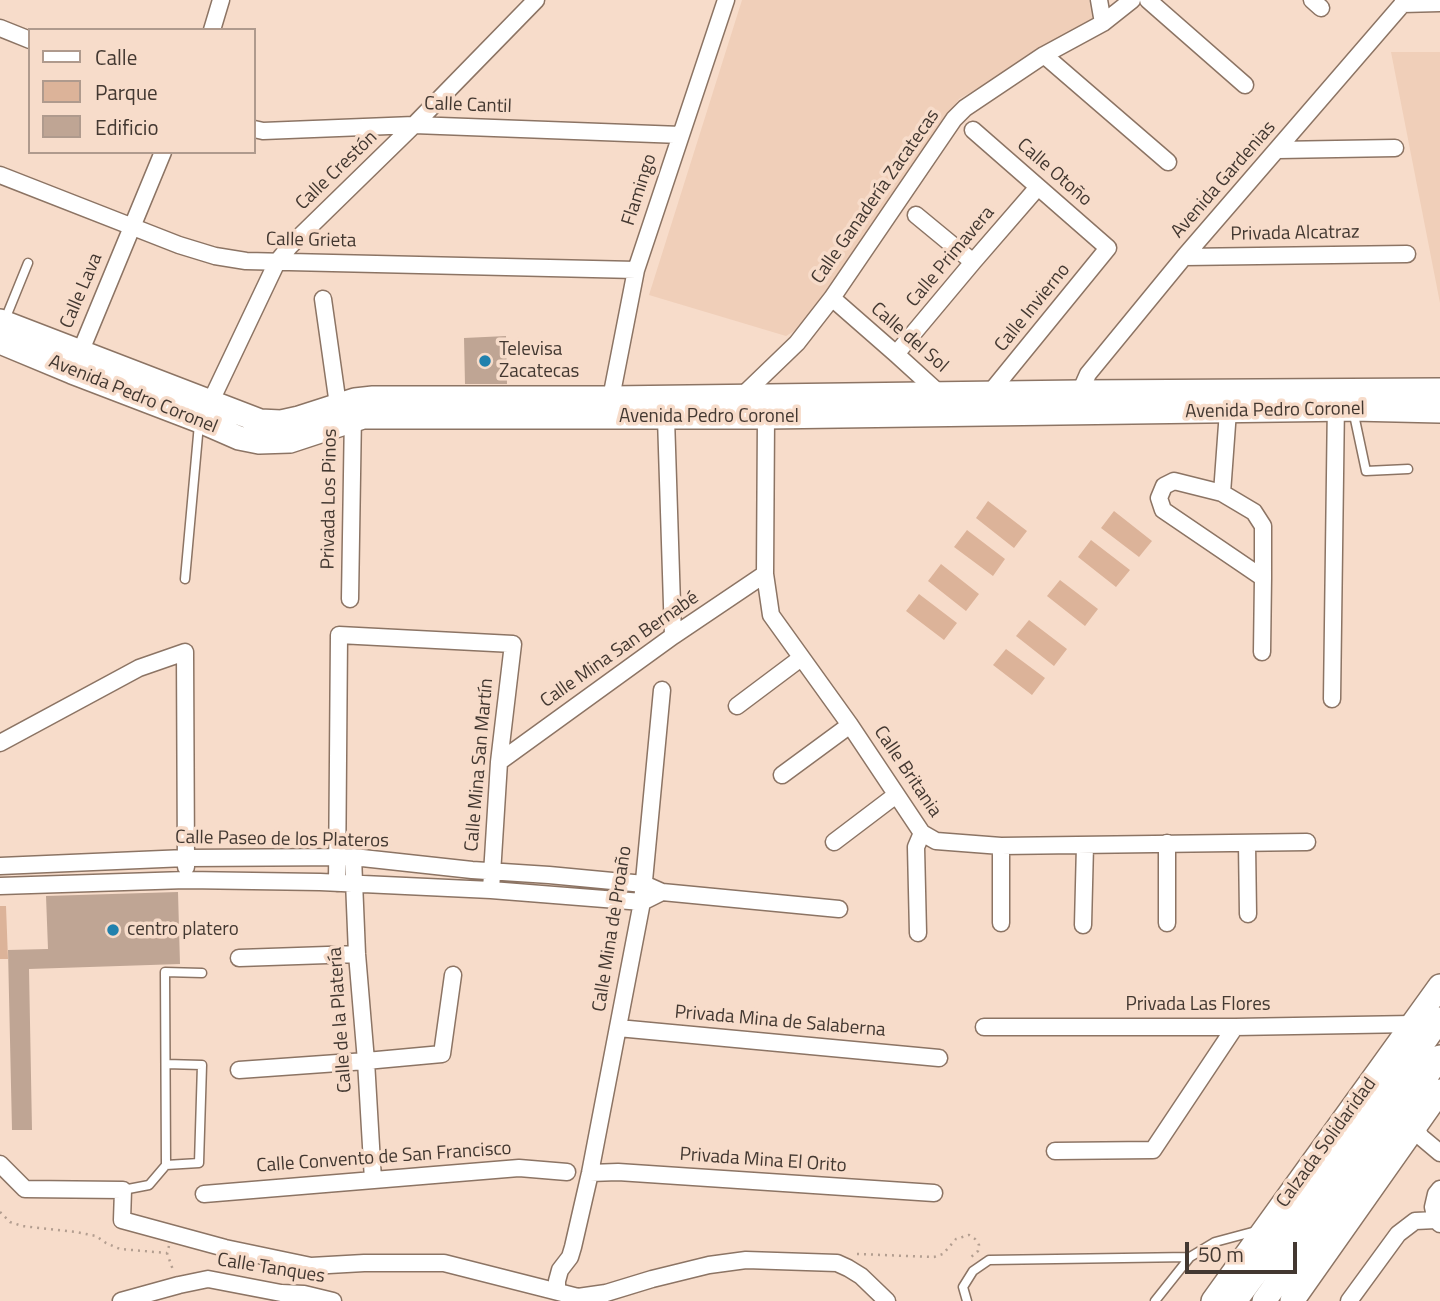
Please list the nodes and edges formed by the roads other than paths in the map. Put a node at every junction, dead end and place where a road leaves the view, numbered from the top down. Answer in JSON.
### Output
{"nodes":[{"id":1,"x":221,"y":0,"type":"edge"},
{"id":2,"x":536,"y":0,"type":"edge"},
{"id":3,"x":726,"y":0,"type":"edge"},
{"id":4,"x":1099,"y":0,"type":"edge"},
{"id":5,"x":1132,"y":0,"type":"edge"},
{"id":6,"x":1148,"y":0,"type":"edge"},
{"id":7,"x":1404,"y":2,"type":"edge"},
{"id":8,"x":1440,"y":3,"type":"edge"},
{"id":9,"x":1104,"y":23,"type":"junction"},
{"id":10,"x":0,"y":28,"type":"edge"},
{"id":11,"x":213,"y":28,"type":"edge"},
{"id":12,"x":28,"y":39,"type":"edge"},
{"id":13,"x":1044,"y":55,"type":"junction"},
{"id":14,"x":1245,"y":85,"type":"dead end"},
{"id":15,"x":414,"y":125,"type":"junction"},
{"id":16,"x":256,"y":129,"type":"edge"},
{"id":17,"x":973,"y":130,"type":"dead end"},
{"id":18,"x":681,"y":135,"type":"junction"},
{"id":19,"x":1395,"y":148,"type":"dead end"},
{"id":20,"x":1278,"y":150,"type":"junction"},
{"id":21,"x":162,"y":154,"type":"edge"},
{"id":22,"x":1168,"y":162,"type":"dead end"},
{"id":23,"x":0,"y":175,"type":"edge"},
{"id":24,"x":1038,"y":187,"type":"junction"},
{"id":25,"x":916,"y":215,"type":"dead end"},
{"id":26,"x":132,"y":227,"type":"junction"},
{"id":27,"x":1108,"y":248,"type":"joint"},
{"id":28,"x":1407,"y":254,"type":"dead end"},
{"id":29,"x":1184,"y":257,"type":"junction"},
{"id":30,"x":277,"y":262,"type":"junction"},
{"id":31,"x":973,"y":262,"type":"junction"},
{"id":32,"x":28,"y":263,"type":"dead end"},
{"id":33,"x":636,"y":270,"type":"junction"},
{"id":34,"x":832,"y":298,"type":"junction"},
{"id":35,"x":323,"y":299,"type":"dead end"},
{"id":36,"x":1,"y":328,"type":"edge"},
{"id":37,"x":897,"y":354,"type":"junction"},
{"id":38,"x":76,"y":362,"type":"junction"},
{"id":39,"x":1440,"y":390,"type":"edge"},
{"id":40,"x":1080,"y":392,"type":"junction"},
{"id":41,"x":940,"y":394,"type":"junction"},
{"id":42,"x":989,"y":394,"type":"junction"},
{"id":43,"x":743,"y":395,"type":"junction"},
{"id":44,"x":611,"y":398,"type":"junction"},
{"id":45,"x":1344,"y":400,"type":"junction"},
{"id":46,"x":506,"y":408,"type":"junction"},
{"id":47,"x":348,"y":409,"type":"junction"},
{"id":48,"x":1228,"y":411,"type":"junction"},
{"id":49,"x":1440,"y":411,"type":"edge"},
{"id":50,"x":205,"y":412,"type":"junction"},
{"id":51,"x":951,"y":415,"type":"junction"},
{"id":52,"x":666,"y":418,"type":"junction"},
{"id":53,"x":766,"y":418,"type":"junction"},
{"id":54,"x":1408,"y":469,"type":"dead end"},
{"id":55,"x":1222,"y":493,"type":"junction"},
{"id":56,"x":765,"y":574,"type":"junction"},
{"id":57,"x":1263,"y":578,"type":"junction"},
{"id":58,"x":185,"y":579,"type":"dead end"},
{"id":59,"x":350,"y":599,"type":"dead end"},
{"id":60,"x":339,"y":635,"type":"joint"},
{"id":61,"x":673,"y":636,"type":"junction"},
{"id":62,"x":1262,"y":652,"type":"dead end"},
{"id":63,"x":801,"y":658,"type":"junction"},
{"id":64,"x":662,"y":690,"type":"dead end"},
{"id":65,"x":1332,"y":699,"type":"dead end"},
{"id":66,"x":737,"y":706,"type":"dead end"},
{"id":67,"x":850,"y":725,"type":"junction"},
{"id":68,"x":0,"y":743,"type":"edge"},
{"id":69,"x":499,"y":762,"type":"junction"},
{"id":70,"x":782,"y":775,"type":"dead end"},
{"id":71,"x":896,"y":795,"type":"junction"},
{"id":72,"x":922,"y":833,"type":"junction"},
{"id":73,"x":834,"y":842,"type":"dead end"},
{"id":74,"x":1307,"y":842,"type":"dead end"},
{"id":75,"x":1167,"y":843,"type":"junction"},
{"id":76,"x":1247,"y":844,"type":"junction"},
{"id":77,"x":1085,"y":845,"type":"junction"},
{"id":78,"x":1001,"y":846,"type":"junction"},
{"id":79,"x":345,"y":857,"type":"junction"},
{"id":80,"x":186,"y":858,"type":"junction"},
{"id":81,"x":0,"y":870,"type":"edge"},
{"id":82,"x":491,"y":871,"type":"junction"},
{"id":83,"x":186,"y":880,"type":"junction"},
{"id":84,"x":345,"y":883,"type":"junction"},
{"id":85,"x":644,"y":884,"type":"junction"},
{"id":86,"x":491,"y":890,"type":"junction"},
{"id":87,"x":662,"y":892,"type":"junction"},
{"id":88,"x":642,"y":902,"type":"junction"},
{"id":89,"x":839,"y":909,"type":"dead end"},
{"id":90,"x":1248,"y":914,"type":"dead end"},
{"id":91,"x":1001,"y":923,"type":"dead end"},
{"id":92,"x":1167,"y":923,"type":"dead end"},
{"id":93,"x":1083,"y":925,"type":"dead end"},
{"id":94,"x":918,"y":933,"type":"dead end"},
{"id":95,"x":357,"y":954,"type":"junction"},
{"id":96,"x":239,"y":958,"type":"dead end"},
{"id":97,"x":202,"y":973,"type":"dead end"},
{"id":98,"x":453,"y":975,"type":"dead end"},
{"id":99,"x":1440,"y":986,"type":"edge"},
{"id":100,"x":1440,"y":1019,"type":"edge"},
{"id":101,"x":1413,"y":1024,"type":"junction"},
{"id":102,"x":984,"y":1027,"type":"dead end"},
{"id":103,"x":1235,"y":1027,"type":"junction"},
{"id":104,"x":618,"y":1028,"type":"junction"},
{"id":105,"x":1399,"y":1042,"type":"junction"},
{"id":106,"x":1440,"y":1057,"type":"edge"},
{"id":107,"x":939,"y":1058,"type":"dead end"},
{"id":108,"x":366,"y":1061,"type":"junction"},
{"id":109,"x":166,"y":1064,"type":"junction"},
{"id":110,"x":239,"y":1070,"type":"dead end"},
{"id":111,"x":1435,"y":1084,"type":"edge"},
{"id":112,"x":1410,"y":1119,"type":"junction"},
{"id":113,"x":1351,"y":1144,"type":"junction"},
{"id":114,"x":1055,"y":1151,"type":"dead end"},
{"id":115,"x":1440,"y":1153,"type":"edge"},
{"id":116,"x":0,"y":1164,"type":"edge"},
{"id":117,"x":166,"y":1165,"type":"junction"},
{"id":118,"x":567,"y":1172,"type":"dead end"},
{"id":119,"x":590,"y":1173,"type":"junction"},
{"id":120,"x":373,"y":1180,"type":"junction"},
{"id":121,"x":1440,"y":1189,"type":"edge"},
{"id":122,"x":123,"y":1190,"type":"junction"},
{"id":123,"x":934,"y":1193,"type":"dead end"},
{"id":124,"x":204,"y":1194,"type":"dead end"},
{"id":125,"x":1438,"y":1222,"type":"edge"},
{"id":126,"x":1265,"y":1229,"type":"junction"},
{"id":127,"x":1191,"y":1256,"type":"junction"},
{"id":128,"x":557,"y":1292,"type":"junction"},
{"id":129,"x":121,"y":1301,"type":"edge"},
{"id":130,"x":333,"y":1301,"type":"edge"},
{"id":131,"x":887,"y":1301,"type":"edge"},
{"id":132,"x":967,"y":1301,"type":"edge"},
{"id":133,"x":1155,"y":1301,"type":"edge"},
{"id":134,"x":1213,"y":1301,"type":"edge"},
{"id":135,"x":1236,"y":1301,"type":"edge"},
{"id":136,"x":1264,"y":1301,"type":"edge"},
{"id":137,"x":1292,"y":1301,"type":"edge"},
{"id":138,"x":1349,"y":1301,"type":"edge"}],
"edges":[{"from":1,"to":11,"type":"street"},
{"from":2,"to":15,"type":"street","name":"Calle Crestón"},
{"from":3,"to":18,"type":"street","name":"Flamingo"},
{"from":4,"to":9,"type":"street"},
{"from":5,"to":9,"type":"street","name":"Calle Ganadería Zacatecas"},
{"from":6,"to":14,"type":"street"},
{"from":7,"to":8,"type":"street"},
{"from":7,"to":20,"type":"street","name":"Avenida Gardenias"},
{"from":9,"to":13,"type":"street","name":"Calle Ganadería Zacatecas"},
{"from":10,"to":12,"type":"street"},
{"from":13,"to":22,"type":"street"},
{"from":13,"to":34,"type":"street","name":"Calle Ganadería Zacatecas"},
{"from":15,"to":16,"type":"street","name":"Calle Cantil"},
{"from":15,"to":18,"type":"street","name":"Calle Cantil"},
{"from":15,"to":30,"type":"street","name":"Calle Crestón"},
{"from":17,"to":24,"type":"street","name":"Calle Otoño"},
{"from":18,"to":33,"type":"street","name":"Flamingo"},
{"from":19,"to":20,"type":"street"},
{"from":20,"to":29,"type":"street","name":"Avenida Gardenias"},
{"from":21,"to":26,"type":"street"},
{"from":23,"to":26,"type":"street","name":"Calle Grieta"},
{"from":24,"to":27,"type":"street","name":"Calle Otoño"},
{"from":24,"to":31,"type":"street","name":"Calle Primavera"},
{"from":25,"to":31,"type":"street"},
{"from":26,"to":30,"type":"street","name":"Calle Grieta"},
{"from":26,"to":38,"type":"street","name":"Calle Lava"},
{"from":27,"to":42,"type":"street","name":"Calle Invierno"},
{"from":28,"to":29,"type":"street","name":"Privada Alcatraz"},
{"from":29,"to":40,"type":"street","name":"Avenida Gardenias"},
{"from":30,"to":33,"type":"street","name":"Calle Grieta"},
{"from":30,"to":50,"type":"street","name":"Calle Crestón"},
{"from":31,"to":37,"type":"street","name":"Calle Primavera"},
{"from":32,"to":36,"type":"lane"},
{"from":33,"to":44,"type":"street","name":"Flamingo"},
{"from":34,"to":37,"type":"street","name":"Calle del Sol"},
{"from":34,"to":43,"type":"street","name":"Calle Ganadería Zacatecas"},
{"from":35,"to":47,"type":"street","name":"Privada Los Pinos"},
{"from":36,"to":38,"type":"main road","name":"Avenida Pedro Coronel"},
{"from":37,"to":41,"type":"street","name":"Calle del Sol"},
{"from":38,"to":50,"type":"main road","name":"Avenida Pedro Coronel"},
{"from":39,"to":45,"type":"main road","name":"Avenida Pedro Coronel"},
{"from":40,"to":42,"type":"main road","name":"Avenida Pedro Coronel"},
{"from":40,"to":45,"type":"main road","name":"Avenida Pedro Coronel"},
{"from":41,"to":42,"type":"main road","name":"Avenida Pedro Coronel"},
{"from":41,"to":43,"type":"main road","name":"Avenida Pedro Coronel"},
{"from":41,"to":51,"type":"street","name":"Calle del Sol"},
{"from":43,"to":44,"type":"main road","name":"Avenida Pedro Coronel"},
{"from":44,"to":46,"type":"main road","name":"Avenida Pedro Coronel"},
{"from":45,"to":48,"type":"main road","name":"Avenida Pedro Coronel"},
{"from":45,"to":49,"type":"main road","name":"Avenida Pedro Coronel"},
{"from":45,"to":54,"type":"lane"},
{"from":45,"to":65,"type":"street"},
{"from":46,"to":47,"type":"main road","name":"Avenida Pedro Coronel"},
{"from":46,"to":52,"type":"main road","name":"Avenida Pedro Coronel"},
{"from":47,"to":50,"type":"main road","name":"Avenida Pedro Coronel"},
{"from":47,"to":59,"type":"street","name":"Privada Los Pinos"},
{"from":48,"to":51,"type":"main road","name":"Avenida Pedro Coronel"},
{"from":48,"to":55,"type":"street"},
{"from":50,"to":58,"type":"lane"},
{"from":51,"to":53,"type":"main road","name":"Avenida Pedro Coronel"},
{"from":52,"to":53,"type":"main road","name":"Avenida Pedro Coronel"},
{"from":52,"to":61,"type":"street"},
{"from":53,"to":56,"type":"street","name":"Calle Britania"},
{"from":55,"to":57,"type":"street"},
{"from":55,"to":57,"type":"street"},
{"from":56,"to":61,"type":"street","name":"Calle Mina San Bernabé"},
{"from":56,"to":63,"type":"street","name":"Calle Britania"},
{"from":57,"to":62,"type":"street"},
{"from":60,"to":69,"type":"street","name":"Calle Mina San Martín"},
{"from":60,"to":79,"type":"street","name":"Calle de la Platería"},
{"from":61,"to":69,"type":"street","name":"Calle Mina San Bernabé"},
{"from":63,"to":66,"type":"street"},
{"from":63,"to":67,"type":"street","name":"Calle Britania"},
{"from":64,"to":85,"type":"street","name":"Calle Mina de Proaño"},
{"from":67,"to":70,"type":"street"},
{"from":67,"to":71,"type":"street","name":"Calle Britania"},
{"from":68,"to":80,"type":"street"},
{"from":69,"to":82,"type":"street","name":"Calle Mina San Martín"},
{"from":71,"to":72,"type":"street","name":"Calle Britania"},
{"from":71,"to":73,"type":"street"},
{"from":72,"to":78,"type":"street","name":"Calle Britania"},
{"from":72,"to":94,"type":"street"},
{"from":74,"to":76,"type":"street","name":"Calle Britania"},
{"from":75,"to":76,"type":"street","name":"Calle Britania"},
{"from":75,"to":77,"type":"street","name":"Calle Britania"},
{"from":75,"to":92,"type":"street"},
{"from":76,"to":90,"type":"street"},
{"from":77,"to":78,"type":"street","name":"Calle Britania"},
{"from":77,"to":93,"type":"street"},
{"from":78,"to":91,"type":"street"},
{"from":79,"to":80,"type":"street","name":"Calle Paseo de los Plateros"},
{"from":79,"to":82,"type":"street","name":"Calle Paseo de los Plateros"},
{"from":79,"to":84,"type":"street","name":"Calle de la Platería"},
{"from":80,"to":81,"type":"street","name":"Calle Paseo de los Plateros"},
{"from":80,"to":83,"type":"street"},
{"from":81,"to":83,"type":"street","name":"Calle Paseo de los Plateros"},
{"from":82,"to":85,"type":"street","name":"Calle Paseo de los Plateros"},
{"from":82,"to":86,"type":"street","name":"Calle Mina San Martín"},
{"from":83,"to":84,"type":"street","name":"Calle Paseo de los Plateros"},
{"from":84,"to":86,"type":"street","name":"Calle Paseo de los Plateros"},
{"from":84,"to":95,"type":"street","name":"Calle de la Platería"},
{"from":85,"to":87,"type":"street","name":"Calle Paseo de los Plateros"},
{"from":85,"to":88,"type":"street","name":"Calle Mina de Proaño"},
{"from":86,"to":88,"type":"street","name":"Calle Paseo de los Plateros"},
{"from":87,"to":88,"type":"street"},
{"from":87,"to":89,"type":"street"},
{"from":88,"to":104,"type":"street","name":"Calle Mina de Proaño"},
{"from":95,"to":96,"type":"street"},
{"from":95,"to":108,"type":"street","name":"Calle de la Platería"},
{"from":97,"to":109,"type":"lane"},
{"from":98,"to":108,"type":"street"},
{"from":99,"to":101,"type":"main road","name":"Calzada Solidaridad"},
{"from":100,"to":113,"type":"main road","name":"Calzada Solidaridad"},
{"from":101,"to":103,"type":"street","name":"Privada Las Flores"},
{"from":101,"to":105,"type":"main road","name":"Calzada Solidaridad"},
{"from":102,"to":103,"type":"street","name":"Privada Las Flores"},
{"from":103,"to":114,"type":"street"},
{"from":104,"to":107,"type":"street","name":"Privada Mina de Salaberna"},
{"from":104,"to":119,"type":"street","name":"Calle Mina de Proaño"},
{"from":105,"to":113,"type":"main road"},
{"from":105,"to":126,"type":"main road","name":"Calzada Solidaridad"},
{"from":106,"to":111,"type":"main road"},
{"from":108,"to":110,"type":"street"},
{"from":108,"to":120,"type":"street","name":"Calle de la Platería"},
{"from":109,"to":117,"type":"lane"},
{"from":109,"to":117,"type":"lane"},
{"from":111,"to":112,"type":"main road"},
{"from":112,"to":115,"type":"street"},
{"from":112,"to":136,"type":"main road"},
{"from":112,"to":137,"type":"main road"},
{"from":113,"to":135,"type":"main road","name":"Calzada Solidaridad"},
{"from":116,"to":122,"type":"street"},
{"from":117,"to":122,"type":"lane"},
{"from":118,"to":120,"type":"street","name":"Calle Convento de San Francisco"},
{"from":119,"to":123,"type":"street","name":"Privada Mina El Orito"},
{"from":119,"to":128,"type":"street","name":"Calle Mina de Proaño"},
{"from":120,"to":124,"type":"street","name":"Calle Convento de San Francisco"},
{"from":121,"to":125,"type":"street"},
{"from":122,"to":128,"type":"street"},
{"from":125,"to":138,"type":"street"},
{"from":126,"to":127,"type":"lane"},
{"from":126,"to":134,"type":"main road","name":"Calzada Solidaridad"},
{"from":127,"to":132,"type":"lane"},
{"from":127,"to":133,"type":"lane"},
{"from":128,"to":131,"type":"street"},
{"from":129,"to":130,"type":"street","name":"Calle Tanques"}]}
